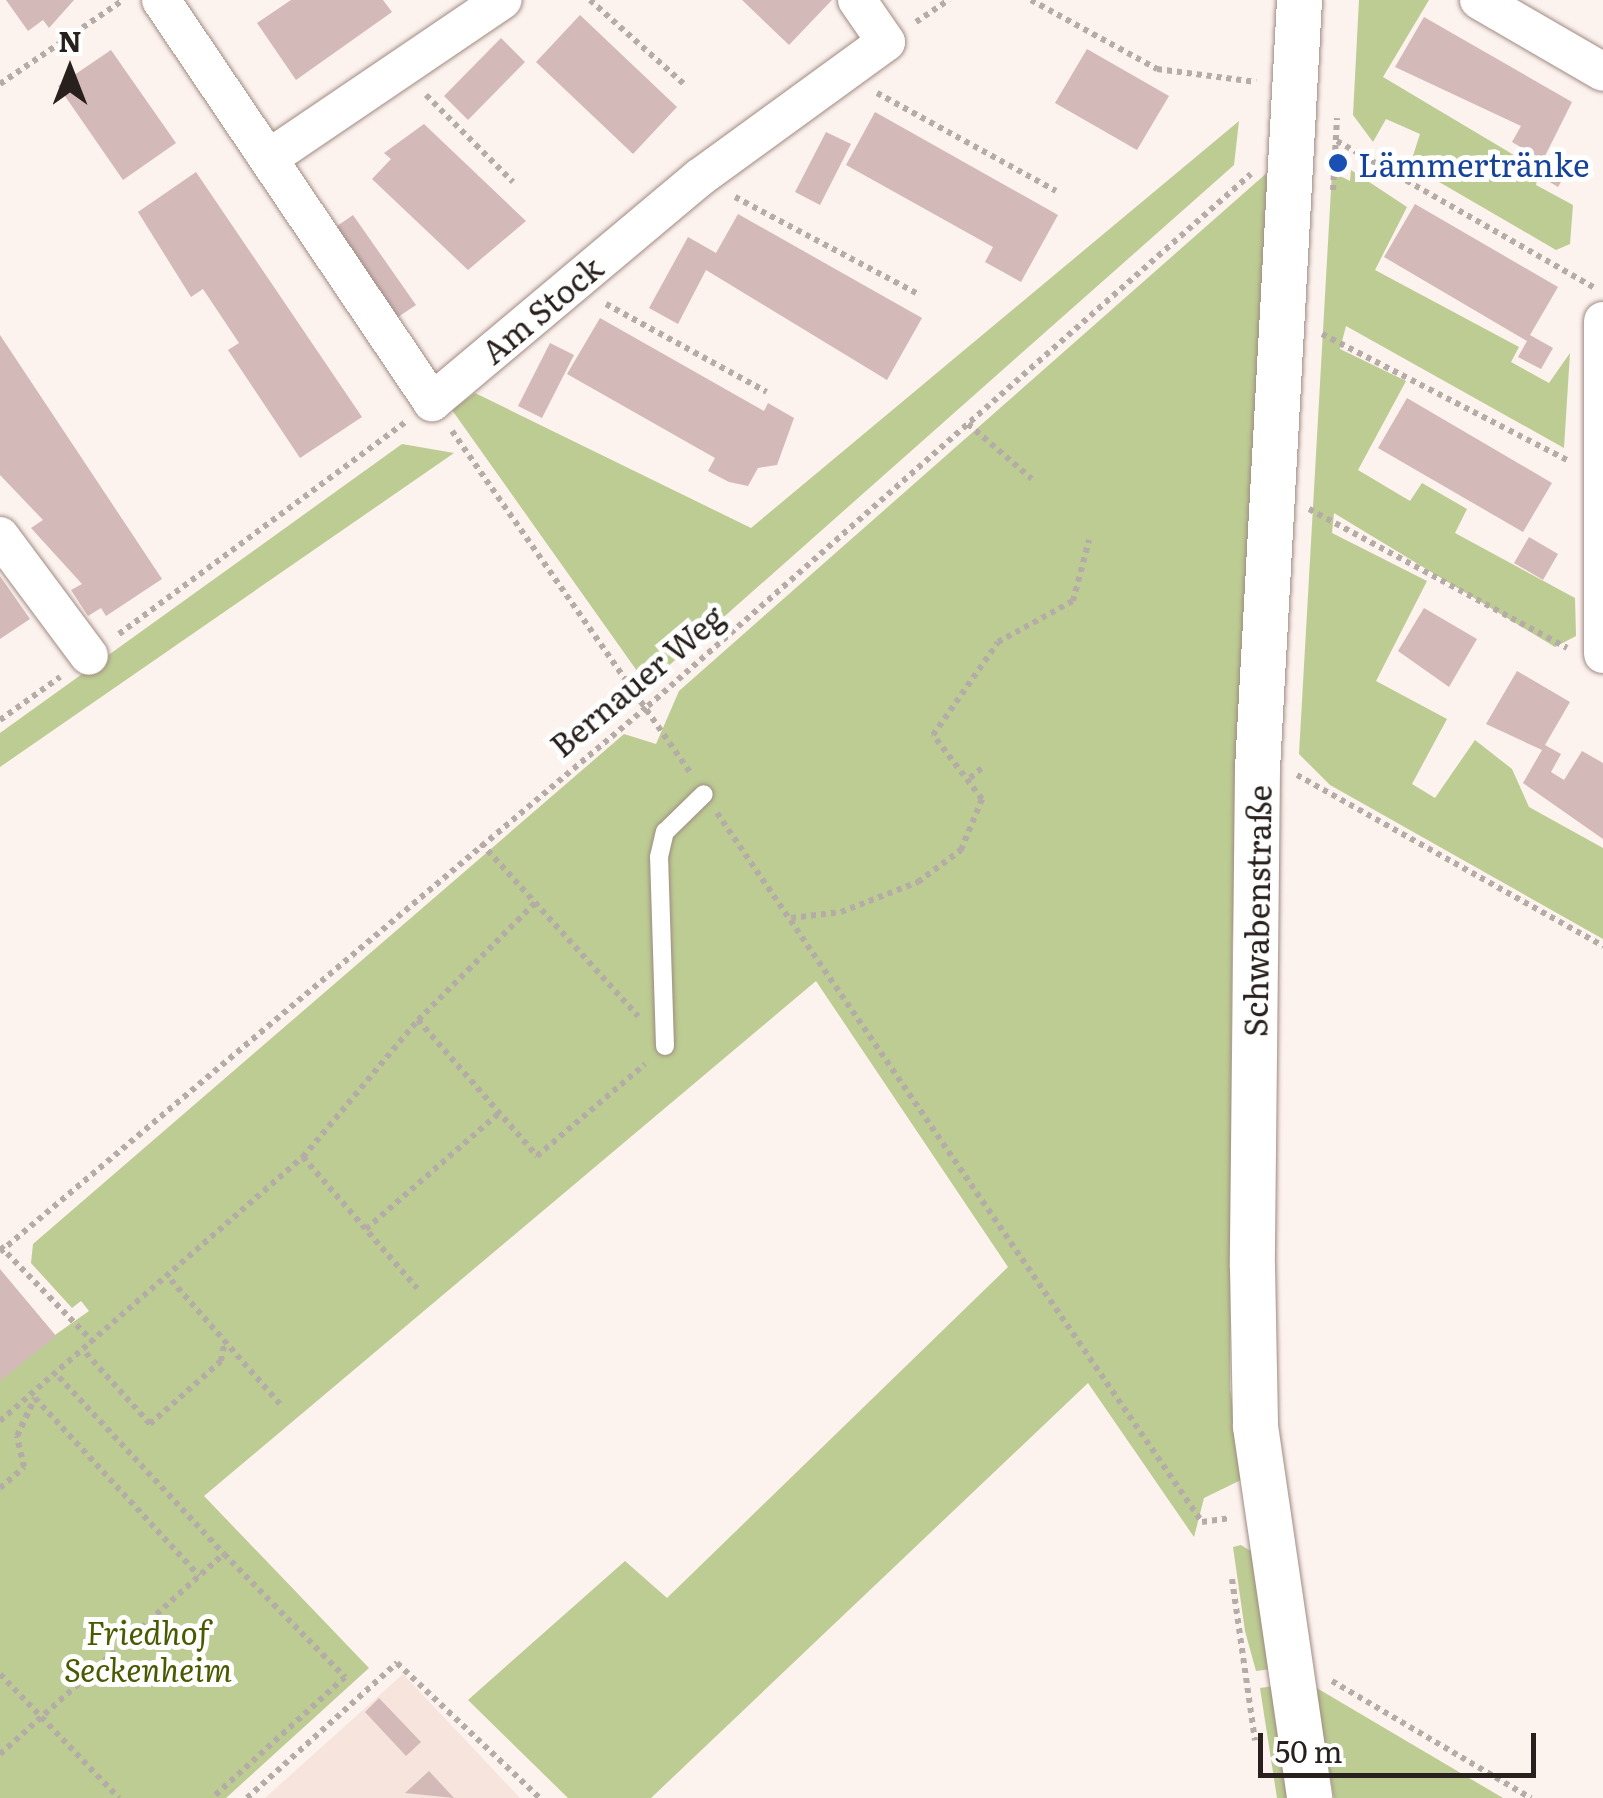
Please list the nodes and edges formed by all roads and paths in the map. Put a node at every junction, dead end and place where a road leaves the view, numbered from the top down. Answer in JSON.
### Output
{"nodes":[{"id":1,"x":124,"y":0,"type":"edge"},
{"id":2,"x":161,"y":0,"type":"edge"},
{"id":3,"x":502,"y":0,"type":"edge"},
{"id":4,"x":590,"y":0,"type":"edge"},
{"id":5,"x":858,"y":0,"type":"edge"},
{"id":6,"x":1031,"y":0,"type":"edge"},
{"id":7,"x":1478,"y":0,"type":"edge"},
{"id":8,"x":1302,"y":7,"type":"edge"},
{"id":9,"x":403,"y":67,"type":"junction"},
{"id":10,"x":1603,"y":72,"type":"edge"},
{"id":11,"x":842,"y":74,"type":"junction"},
{"id":12,"x":0,"y":84,"type":"edge"},
{"id":13,"x":684,"y":84,"type":"dead end"},
{"id":14,"x":1297,"y":85,"type":"junction"},
{"id":15,"x":1316,"y":140,"type":"junction"},
{"id":16,"x":269,"y":158,"type":"junction"},
{"id":17,"x":698,"y":178,"type":"junction"},
{"id":18,"x":513,"y":182,"type":"dead end"},
{"id":19,"x":1056,"y":190,"type":"dead end"},
{"id":20,"x":568,"y":284,"type":"junction"},
{"id":21,"x":1603,"y":292,"type":"edge"},
{"id":22,"x":920,"y":295,"type":"dead end"},
{"id":23,"x":1603,"y":322,"type":"edge"},
{"id":24,"x":1322,"y":334,"type":"dead end"},
{"id":25,"x":767,"y":392,"type":"dead end"},
{"id":26,"x":432,"y":402,"type":"junction"},
{"id":27,"x":968,"y":424,"type":"junction"},
{"id":28,"x":1596,"y":476,"type":"junction"},
{"id":29,"x":1032,"y":479,"type":"dead end"},
{"id":30,"x":1308,"y":509,"type":"dead end"},
{"id":31,"x":0,"y":536,"type":"edge"},
{"id":32,"x":1089,"y":540,"type":"dead end"},
{"id":33,"x":89,"y":656,"type":"junction"},
{"id":34,"x":1594,"y":656,"type":"edge"},
{"id":35,"x":648,"y":706,"type":"junction"},
{"id":36,"x":0,"y":720,"type":"edge"},
{"id":37,"x":983,"y":767,"type":"dead end"},
{"id":38,"x":1257,"y":767,"type":"junction"},
{"id":39,"x":970,"y":778,"type":"junction"},
{"id":40,"x":704,"y":794,"type":"junction"},
{"id":41,"x":481,"y":843,"type":"junction"},
{"id":42,"x":537,"y":901,"type":"junction"},
{"id":43,"x":791,"y":918,"type":"junction"},
{"id":44,"x":1603,"y":946,"type":"edge"},
{"id":45,"x":418,"y":1020,"type":"junction"},
{"id":46,"x":665,"y":1046,"type":"junction"},
{"id":47,"x":498,"y":1114,"type":"junction"},
{"id":48,"x":303,"y":1157,"type":"junction"},
{"id":49,"x":366,"y":1230,"type":"junction"},
{"id":50,"x":1,"y":1249,"type":"edge"},
{"id":51,"x":171,"y":1280,"type":"junction"},
{"id":52,"x":417,"y":1288,"type":"dead end"},
{"id":53,"x":225,"y":1341,"type":"junction"},
{"id":54,"x":95,"y":1344,"type":"junction"},
{"id":55,"x":86,"y":1353,"type":"junction"},
{"id":56,"x":59,"y":1377,"type":"junction"},
{"id":57,"x":35,"y":1398,"type":"junction"},
{"id":58,"x":281,"y":1405,"type":"dead end"},
{"id":59,"x":0,"y":1421,"type":"edge"},
{"id":60,"x":0,"y":1488,"type":"edge"},
{"id":61,"x":1244,"y":1516,"type":"junction"},
{"id":62,"x":1226,"y":1536,"type":"dead end"},
{"id":63,"x":224,"y":1554,"type":"junction"},
{"id":64,"x":1231,"y":1573,"type":"dead end"},
{"id":65,"x":199,"y":1576,"type":"junction"},
{"id":66,"x":0,"y":1674,"type":"edge"},
{"id":67,"x":1268,"y":1680,"type":"junction"},
{"id":68,"x":40,"y":1717,"type":"junction"},
{"id":69,"x":0,"y":1754,"type":"edge"},
{"id":70,"x":119,"y":1798,"type":"edge"},
{"id":71,"x":212,"y":1798,"type":"edge"},
{"id":72,"x":247,"y":1798,"type":"edge"},
{"id":73,"x":540,"y":1798,"type":"edge"},
{"id":74,"x":1309,"y":1798,"type":"edge"},
{"id":75,"x":1530,"y":1798,"type":"edge"}],
"edges":[{"from":1,"to":12,"type":"path"},
{"from":2,"to":16,"type":"street"},
{"from":3,"to":9,"type":"street"},
{"from":4,"to":13,"type":"path"},
{"from":5,"to":11,"type":"street","name":"Am Stock"},
{"from":6,"to":14,"type":"path"},
{"from":7,"to":10,"type":"street"},
{"from":8,"to":14,"type":"street","name":"Schwabenstraße"},
{"from":9,"to":16,"type":"street"},
{"from":9,"to":18,"type":"path"},
{"from":11,"to":17,"type":"street","name":"Am Stock"},
{"from":11,"to":19,"type":"path"},
{"from":14,"to":15,"type":"street","name":"Schwabenstraße"},
{"from":15,"to":21,"type":"path"},
{"from":15,"to":27,"type":"path","name":"Bernauer Weg"},
{"from":15,"to":38,"type":"street","name":"Schwabenstraße"},
{"from":16,"to":26,"type":"street"},
{"from":17,"to":20,"type":"street","name":"Am Stock"},
{"from":17,"to":22,"type":"path"},
{"from":20,"to":25,"type":"path"},
{"from":20,"to":26,"type":"street","name":"Am Stock"},
{"from":23,"to":28,"type":"street"},
{"from":24,"to":28,"type":"path"},
{"from":26,"to":33,"type":"path"},
{"from":26,"to":35,"type":"path"},
{"from":27,"to":29,"type":"path"},
{"from":27,"to":35,"type":"path","name":"Bernauer Weg"},
{"from":28,"to":34,"type":"street"},
{"from":30,"to":34,"type":"path"},
{"from":31,"to":33,"type":"street"},
{"from":32,"to":39,"type":"path"},
{"from":33,"to":36,"type":"path"},
{"from":35,"to":40,"type":"path"},
{"from":35,"to":41,"type":"path","name":"Bernauer Weg"},
{"from":37,"to":39,"type":"path"},
{"from":38,"to":44,"type":"path"},
{"from":38,"to":61,"type":"street","name":"Schwabenstraße"},
{"from":39,"to":43,"type":"path"},
{"from":40,"to":43,"type":"path"},
{"from":40,"to":46,"type":"lane"},
{"from":41,"to":42,"type":"path"},
{"from":41,"to":50,"type":"path","name":"Bernauer Weg"},
{"from":42,"to":45,"type":"path"},
{"from":42,"to":46,"type":"path"},
{"from":43,"to":61,"type":"path"},
{"from":45,"to":47,"type":"path"},
{"from":45,"to":48,"type":"path"},
{"from":46,"to":47,"type":"path"},
{"from":47,"to":49,"type":"path"},
{"from":48,"to":49,"type":"path"},
{"from":48,"to":51,"type":"path"},
{"from":49,"to":52,"type":"path"},
{"from":50,"to":54,"type":"path"},
{"from":51,"to":53,"type":"path"},
{"from":51,"to":54,"type":"path"},
{"from":53,"to":55,"type":"path"},
{"from":53,"to":58,"type":"path"},
{"from":54,"to":55,"type":"path"},
{"from":55,"to":56,"type":"path"},
{"from":56,"to":57,"type":"path"},
{"from":56,"to":63,"type":"path"},
{"from":57,"to":59,"type":"path"},
{"from":57,"to":60,"type":"path"},
{"from":57,"to":65,"type":"path"},
{"from":61,"to":62,"type":"path"},
{"from":61,"to":67,"type":"street","name":"Schwabenstraße"},
{"from":63,"to":65,"type":"path"},
{"from":63,"to":71,"type":"path"},
{"from":64,"to":67,"type":"path"},
{"from":65,"to":68,"type":"path"},
{"from":66,"to":68,"type":"path"},
{"from":67,"to":74,"type":"street","name":"Schwabenstraße"},
{"from":67,"to":75,"type":"path"},
{"from":68,"to":69,"type":"path"},
{"from":68,"to":70,"type":"path"},
{"from":72,"to":73,"type":"path"}]}
